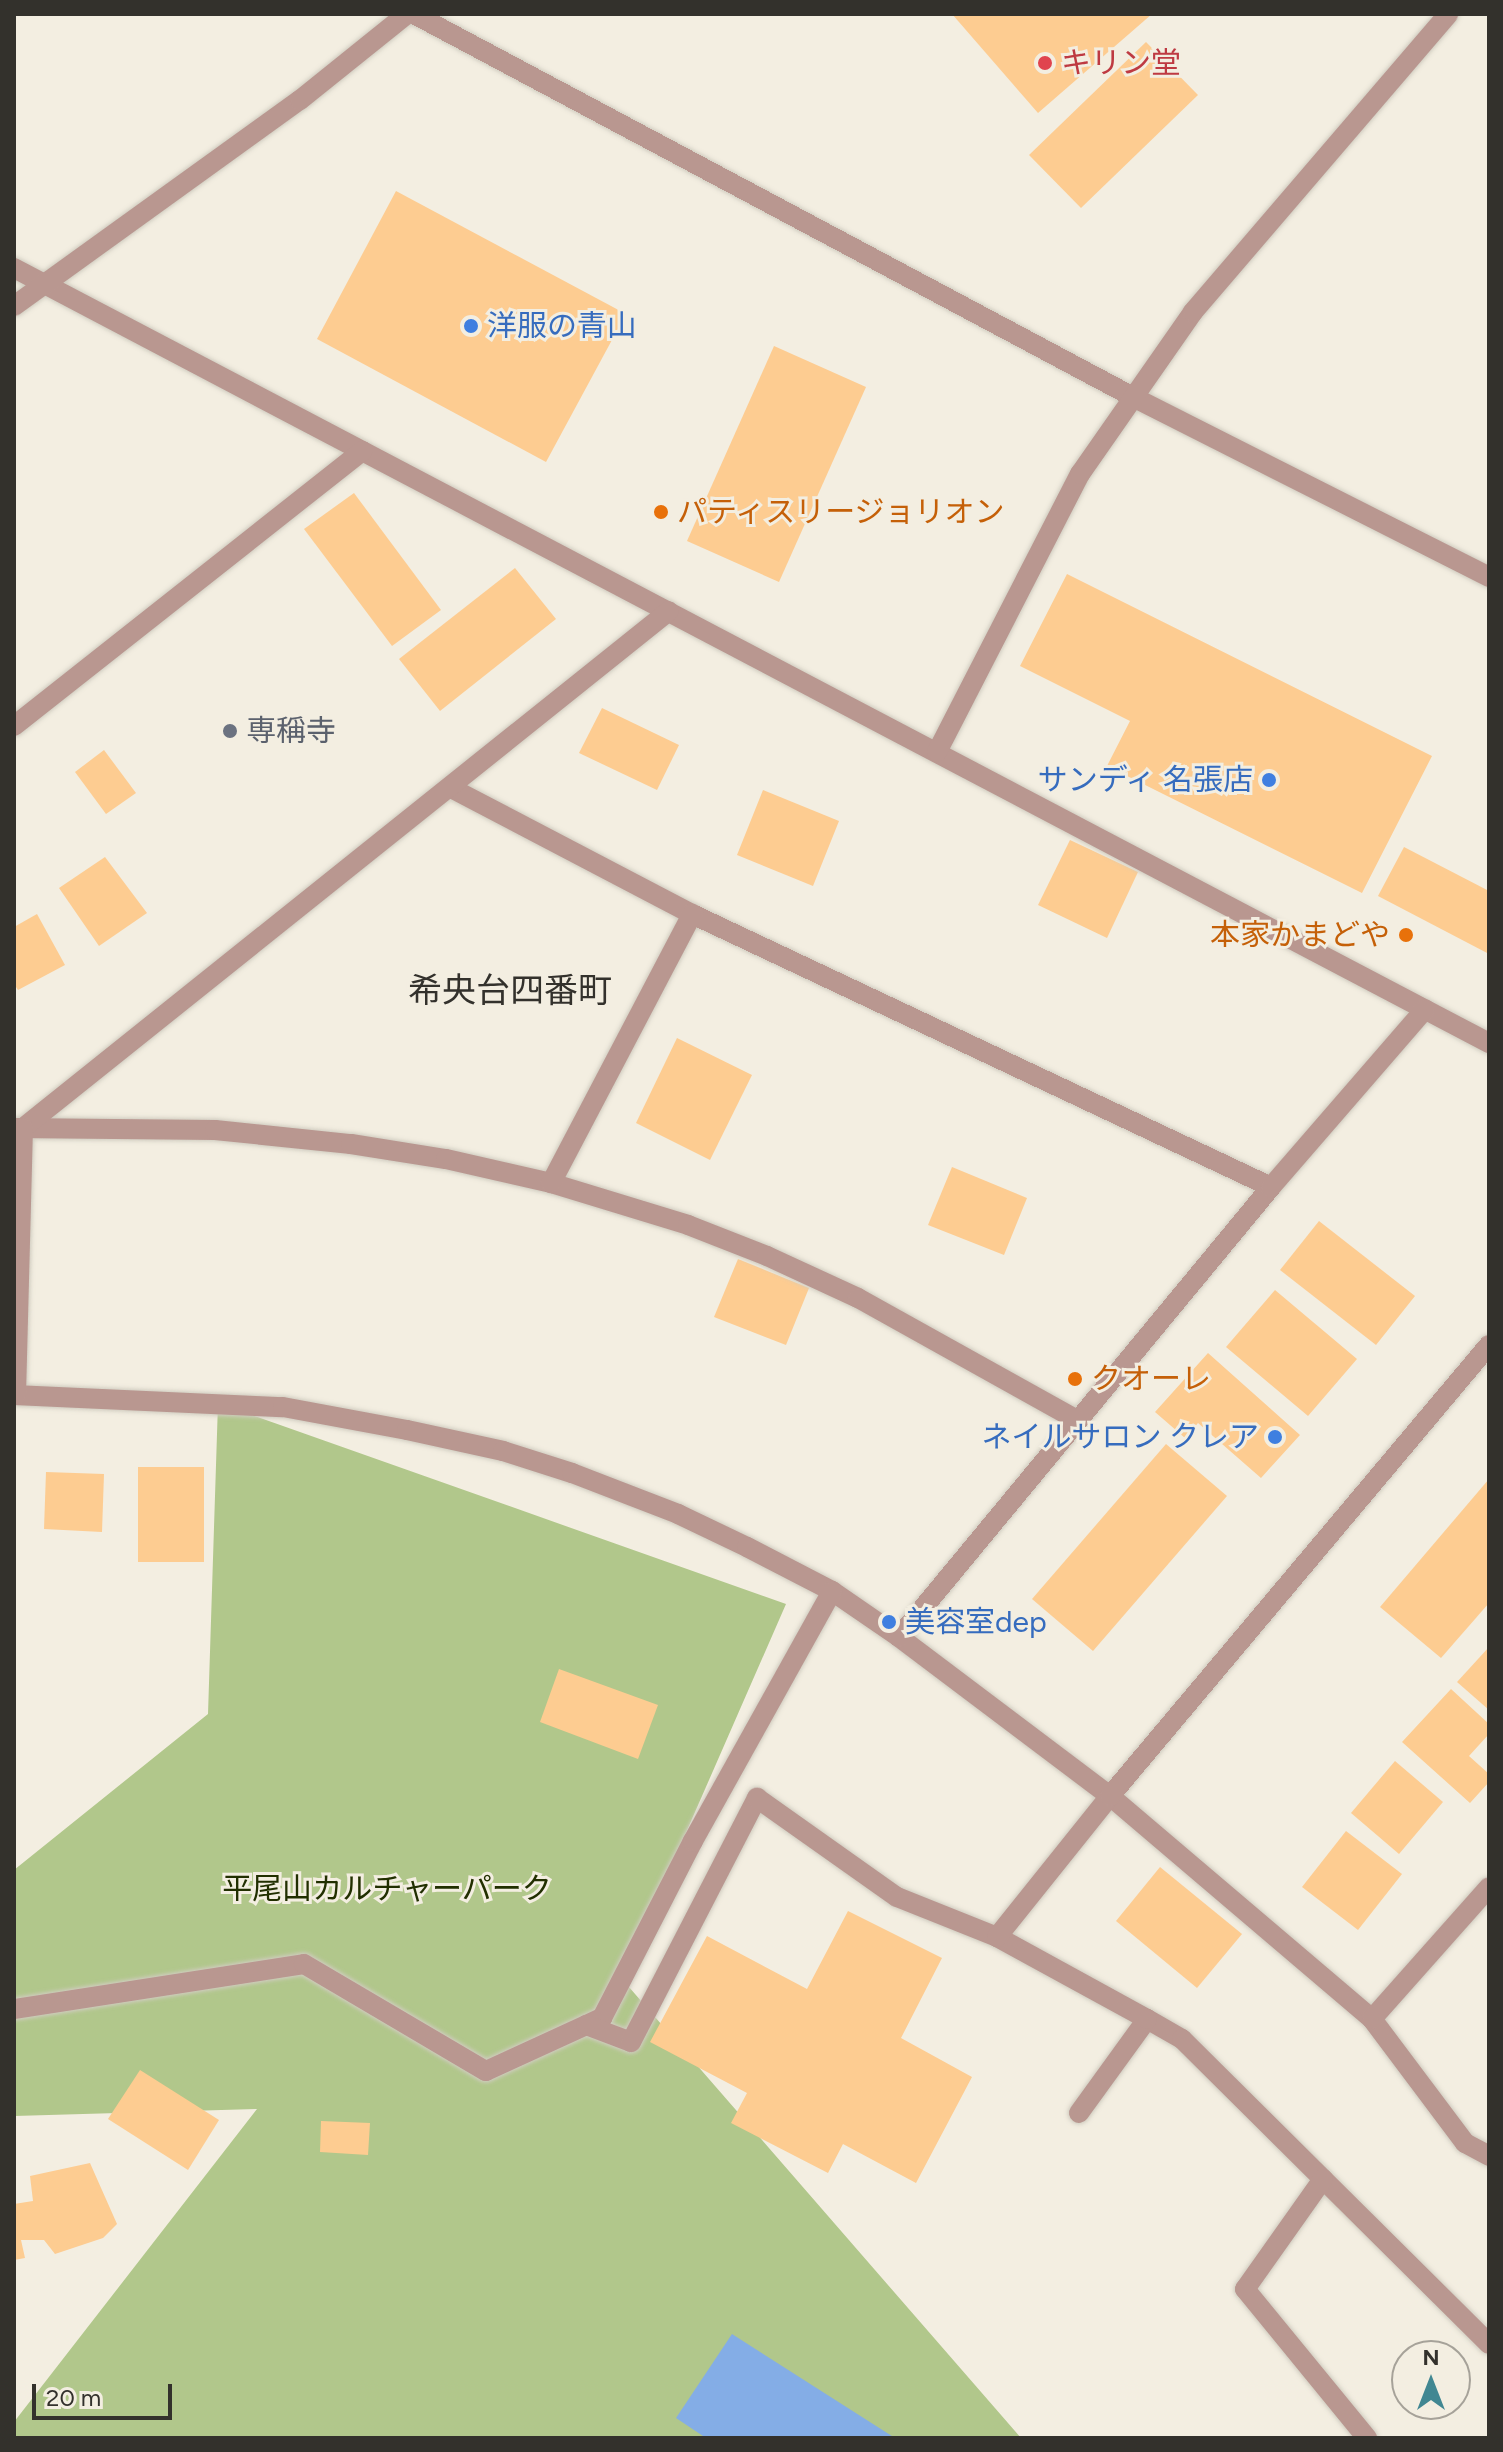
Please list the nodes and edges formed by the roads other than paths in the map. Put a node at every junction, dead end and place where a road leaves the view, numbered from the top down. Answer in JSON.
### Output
{"nodes":[{"id":1,"x":407,"y":14,"type":"edge"},
{"id":2,"x":414,"y":14,"type":"edge"},
{"id":3,"x":1448,"y":14,"type":"edge"},
{"id":4,"x":14,"y":268,"type":"edge"},
{"id":5,"x":42,"y":284,"type":"junction"},
{"id":6,"x":14,"y":306,"type":"edge"},
{"id":7,"x":1135,"y":398,"type":"junction"},
{"id":8,"x":362,"y":451,"type":"junction"},
{"id":9,"x":1489,"y":577,"type":"edge"},
{"id":10,"x":669,"y":611,"type":"junction"},
{"id":11,"x":14,"y":726,"type":"edge"},
{"id":12,"x":937,"y":752,"type":"junction"},
{"id":13,"x":451,"y":788,"type":"junction"},
{"id":14,"x":692,"y":914,"type":"junction"},
{"id":15,"x":1425,"y":1009,"type":"junction"},
{"id":16,"x":1489,"y":1043,"type":"edge"},
{"id":17,"x":19,"y":1128,"type":"edge"},
{"id":18,"x":551,"y":1183,"type":"junction"},
{"id":19,"x":1271,"y":1187,"type":"junction"},
{"id":20,"x":1489,"y":1345,"type":"edge"},
{"id":21,"x":15,"y":1395,"type":"edge"},
{"id":22,"x":1077,"y":1420,"type":"junction"},
{"id":23,"x":832,"y":1591,"type":"junction"},
{"id":24,"x":899,"y":1637,"type":"junction"},
{"id":25,"x":1110,"y":1796,"type":"junction"},
{"id":26,"x":1489,"y":1887,"type":"edge"},
{"id":27,"x":997,"y":1937,"type":"junction"},
{"id":28,"x":14,"y":2009,"type":"edge"},
{"id":29,"x":1147,"y":2019,"type":"junction"},
{"id":30,"x":1372,"y":2019,"type":"junction"},
{"id":31,"x":586,"y":2025,"type":"junction"},
{"id":32,"x":1079,"y":2113,"type":"dead end"},
{"id":33,"x":1489,"y":2156,"type":"edge"},
{"id":34,"x":1323,"y":2179,"type":"junction"},
{"id":35,"x":1489,"y":2344,"type":"edge"},
{"id":36,"x":1367,"y":2438,"type":"edge"}],
"edges":[{"from":1,"to":5,"type":"street"},
{"from":2,"to":7,"type":"street"},
{"from":3,"to":7,"type":"street"},
{"from":4,"to":5,"type":"street"},
{"from":5,"to":6,"type":"street"},
{"from":5,"to":8,"type":"street"},
{"from":7,"to":9,"type":"street"},
{"from":7,"to":12,"type":"street"},
{"from":8,"to":10,"type":"street"},
{"from":8,"to":11,"type":"street"},
{"from":10,"to":12,"type":"street"},
{"from":10,"to":13,"type":"street"},
{"from":12,"to":15,"type":"street"},
{"from":13,"to":14,"type":"street"},
{"from":13,"to":17,"type":"street"},
{"from":14,"to":18,"type":"street"},
{"from":14,"to":19,"type":"street"},
{"from":15,"to":16,"type":"street"},
{"from":15,"to":19,"type":"street"},
{"from":17,"to":18,"type":"street"},
{"from":17,"to":21,"type":"street"},
{"from":18,"to":22,"type":"street"},
{"from":19,"to":22,"type":"street"},
{"from":20,"to":25,"type":"street"},
{"from":21,"to":23,"type":"street"},
{"from":22,"to":24,"type":"street"},
{"from":23,"to":24,"type":"street"},
{"from":23,"to":31,"type":"street"},
{"from":24,"to":25,"type":"street"},
{"from":25,"to":27,"type":"street"},
{"from":25,"to":30,"type":"street"},
{"from":26,"to":30,"type":"street"},
{"from":27,"to":29,"type":"street"},
{"from":27,"to":31,"type":"street"},
{"from":28,"to":31,"type":"street"},
{"from":29,"to":32,"type":"street"},
{"from":29,"to":34,"type":"street"},
{"from":30,"to":33,"type":"street"},
{"from":34,"to":35,"type":"street"},
{"from":34,"to":36,"type":"street"}]}
